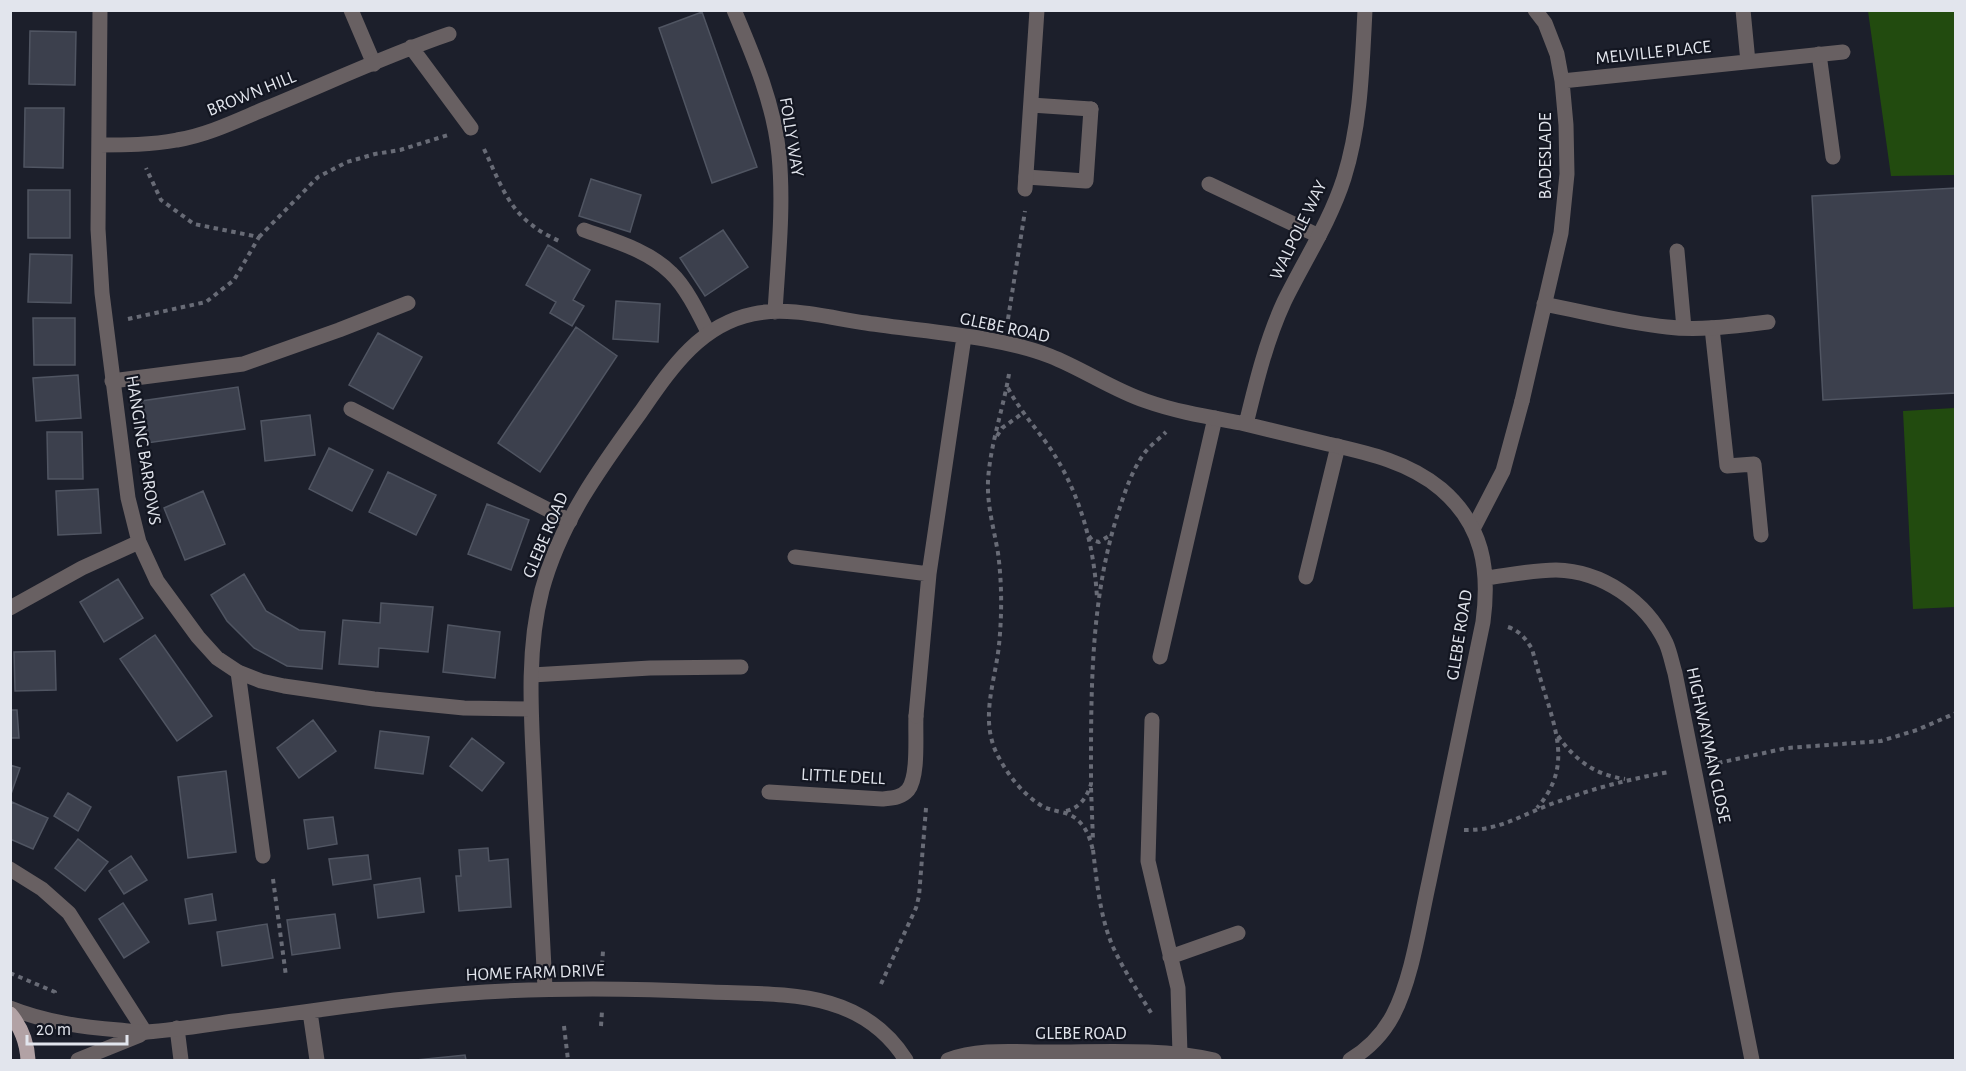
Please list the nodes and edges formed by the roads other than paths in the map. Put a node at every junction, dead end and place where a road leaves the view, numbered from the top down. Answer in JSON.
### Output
{"nodes":[{"id":1,"x":100,"y":10,"type":"edge"},
{"id":2,"x":351,"y":10,"type":"edge"},
{"id":3,"x":734,"y":10,"type":"edge"},
{"id":4,"x":1037,"y":10,"type":"edge"},
{"id":5,"x":1365,"y":10,"type":"edge"},
{"id":6,"x":1535,"y":10,"type":"edge"},
{"id":7,"x":1743,"y":10,"type":"edge"},
{"id":8,"x":449,"y":34,"type":"dead end"},
{"id":9,"x":411,"y":47,"type":"junction"},
{"id":10,"x":1843,"y":52,"type":"dead end"},
{"id":11,"x":1819,"y":54,"type":"junction"},
{"id":12,"x":1748,"y":62,"type":"junction"},
{"id":13,"x":374,"y":64,"type":"junction"},
{"id":14,"x":1562,"y":81,"type":"junction"},
{"id":15,"x":1031,"y":105,"type":"junction"},
{"id":16,"x":471,"y":128,"type":"road end"},
{"id":17,"x":99,"y":145,"type":"junction"},
{"id":18,"x":1833,"y":158,"type":"dead end"},
{"id":19,"x":1209,"y":184,"type":"dead end"},
{"id":20,"x":584,"y":230,"type":"dead end"},
{"id":21,"x":1319,"y":236,"type":"junction"},
{"id":22,"x":1677,"y":251,"type":"dead end"},
{"id":23,"x":408,"y":303,"type":"dead end"},
{"id":24,"x":1544,"y":304,"type":"junction"},
{"id":25,"x":775,"y":312,"type":"junction"},
{"id":26,"x":1768,"y":322,"type":"dead end"},
{"id":27,"x":1684,"y":328,"type":"junction"},
{"id":28,"x":1712,"y":328,"type":"junction"},
{"id":29,"x":708,"y":332,"type":"junction"},
{"id":30,"x":964,"y":337,"type":"junction"},
{"id":31,"x":112,"y":381,"type":"junction"},
{"id":32,"x":351,"y":409,"type":"dead end"},
{"id":33,"x":1215,"y":418,"type":"junction"},
{"id":34,"x":1246,"y":424,"type":"junction"},
{"id":35,"x":1338,"y":446,"type":"junction"},
{"id":36,"x":570,"y":521,"type":"junction"},
{"id":37,"x":1473,"y":529,"type":"junction"},
{"id":38,"x":1761,"y":535,"type":"dead end"},
{"id":39,"x":139,"y":542,"type":"junction"},
{"id":40,"x":795,"y":557,"type":"dead end"},
{"id":41,"x":929,"y":574,"type":"junction"},
{"id":42,"x":1306,"y":577,"type":"dead end"},
{"id":43,"x":1487,"y":578,"type":"junction"},
{"id":44,"x":10,"y":608,"type":"edge"},
{"id":45,"x":1160,"y":657,"type":"dead end"},
{"id":46,"x":741,"y":667,"type":"dead end"},
{"id":47,"x":238,"y":672,"type":"junction"},
{"id":48,"x":532,"y":675,"type":"junction"},
{"id":49,"x":531,"y":709,"type":"junction"},
{"id":50,"x":1152,"y":720,"type":"dead end"},
{"id":51,"x":769,"y":792,"type":"dead end"},
{"id":52,"x":263,"y":856,"type":"dead end"},
{"id":53,"x":10,"y":869,"type":"edge"},
{"id":54,"x":1238,"y":933,"type":"dead end"},
{"id":55,"x":1170,"y":957,"type":"junction"},
{"id":56,"x":545,"y":988,"type":"junction"},
{"id":57,"x":10,"y":1008,"type":"edge"},
{"id":58,"x":310,"y":1011,"type":"junction"},
{"id":59,"x":10,"y":1014,"type":"edge"},
{"id":60,"x":177,"y":1028,"type":"junction"},
{"id":61,"x":145,"y":1032,"type":"junction"},
{"id":62,"x":1173,"y":1053,"type":"junction"},
{"id":63,"x":28,"y":1060,"type":"edge"},
{"id":64,"x":78,"y":1060,"type":"edge"},
{"id":65,"x":182,"y":1060,"type":"edge"},
{"id":66,"x":317,"y":1060,"type":"edge"},
{"id":67,"x":906,"y":1060,"type":"edge"},
{"id":68,"x":948,"y":1060,"type":"edge"},
{"id":69,"x":1214,"y":1060,"type":"edge"},
{"id":70,"x":1350,"y":1060,"type":"edge"},
{"id":71,"x":1752,"y":1060,"type":"edge"}],
"edges":[{"from":1,"to":17,"type":"street","name":"HANGING BARROWS"},
{"from":2,"to":13,"type":"street"},
{"from":3,"to":25,"type":"street","name":"FOLLY WAY"},
{"from":4,"to":15,"type":"street"},
{"from":5,"to":21,"type":"street","name":"WALPOLE WAY"},
{"from":6,"to":14,"type":"street","name":"BADESLADE"},
{"from":7,"to":12,"type":"street"},
{"from":8,"to":9,"type":"street","name":"BROWN HILL"},
{"from":9,"to":13,"type":"street","name":"BROWN HILL"},
{"from":9,"to":16,"type":"street"},
{"from":10,"to":11,"type":"street","name":"MELVILLE PLACE"},
{"from":11,"to":12,"type":"street","name":"MELVILLE PLACE"},
{"from":11,"to":18,"type":"street"},
{"from":12,"to":14,"type":"street","name":"MELVILLE PLACE"},
{"from":13,"to":17,"type":"street","name":"BROWN HILL"},
{"from":14,"to":24,"type":"street","name":"BADESLADE"},
{"from":15,"to":15,"type":"street"},
{"from":17,"to":31,"type":"street","name":"HANGING BARROWS"},
{"from":19,"to":21,"type":"street"},
{"from":20,"to":29,"type":"street"},
{"from":21,"to":34,"type":"street","name":"WALPOLE WAY"},
{"from":22,"to":27,"type":"street"},
{"from":23,"to":31,"type":"street"},
{"from":24,"to":27,"type":"street"},
{"from":24,"to":37,"type":"street","name":"BADESLADE"},
{"from":25,"to":29,"type":"street","name":"GLEBE ROAD"},
{"from":25,"to":30,"type":"street","name":"GLEBE ROAD"},
{"from":26,"to":28,"type":"street"},
{"from":27,"to":28,"type":"street"},
{"from":28,"to":38,"type":"street"},
{"from":29,"to":36,"type":"street","name":"GLEBE ROAD"},
{"from":30,"to":33,"type":"street","name":"GLEBE ROAD"},
{"from":30,"to":41,"type":"street"},
{"from":31,"to":39,"type":"street","name":"HANGING BARROWS"},
{"from":32,"to":36,"type":"street"},
{"from":33,"to":34,"type":"street","name":"GLEBE ROAD"},
{"from":33,"to":45,"type":"street"},
{"from":34,"to":35,"type":"street","name":"GLEBE ROAD"},
{"from":35,"to":37,"type":"street","name":"GLEBE ROAD"},
{"from":35,"to":42,"type":"street"},
{"from":36,"to":48,"type":"street","name":"GLEBE ROAD"},
{"from":37,"to":43,"type":"street","name":"GLEBE ROAD"},
{"from":39,"to":44,"type":"street"},
{"from":39,"to":47,"type":"street","name":"HANGING BARROWS"},
{"from":40,"to":41,"type":"street"},
{"from":41,"to":51,"type":"street","name":"LITTLE DELL"},
{"from":43,"to":70,"type":"street","name":"GLEBE ROAD"},
{"from":43,"to":71,"type":"street","name":"HIGHWAYMAN CLOSE"},
{"from":46,"to":48,"type":"street"},
{"from":47,"to":49,"type":"street","name":"HANGING BARROWS"},
{"from":47,"to":52,"type":"street"},
{"from":48,"to":49,"type":"street","name":"GLEBE ROAD"},
{"from":49,"to":56,"type":"street","name":"GLEBE ROAD"},
{"from":50,"to":55,"type":"street"},
{"from":53,"to":61,"type":"street"},
{"from":54,"to":55,"type":"street"},
{"from":55,"to":62,"type":"street"},
{"from":56,"to":58,"type":"street","name":"HOME FARM DRIVE"},
{"from":56,"to":67,"type":"street","name":"HOME FARM DRIVE"},
{"from":57,"to":61,"type":"street"},
{"from":58,"to":60,"type":"street","name":"HOME FARM DRIVE"},
{"from":58,"to":66,"type":"street"},
{"from":59,"to":63,"type":"main road"},
{"from":60,"to":61,"type":"street","name":"HOME FARM DRIVE"},
{"from":60,"to":65,"type":"street"},
{"from":61,"to":64,"type":"street"},
{"from":62,"to":68,"type":"street","name":"GLEBE ROAD"},
{"from":62,"to":69,"type":"street","name":"GLEBE ROAD"}]}
